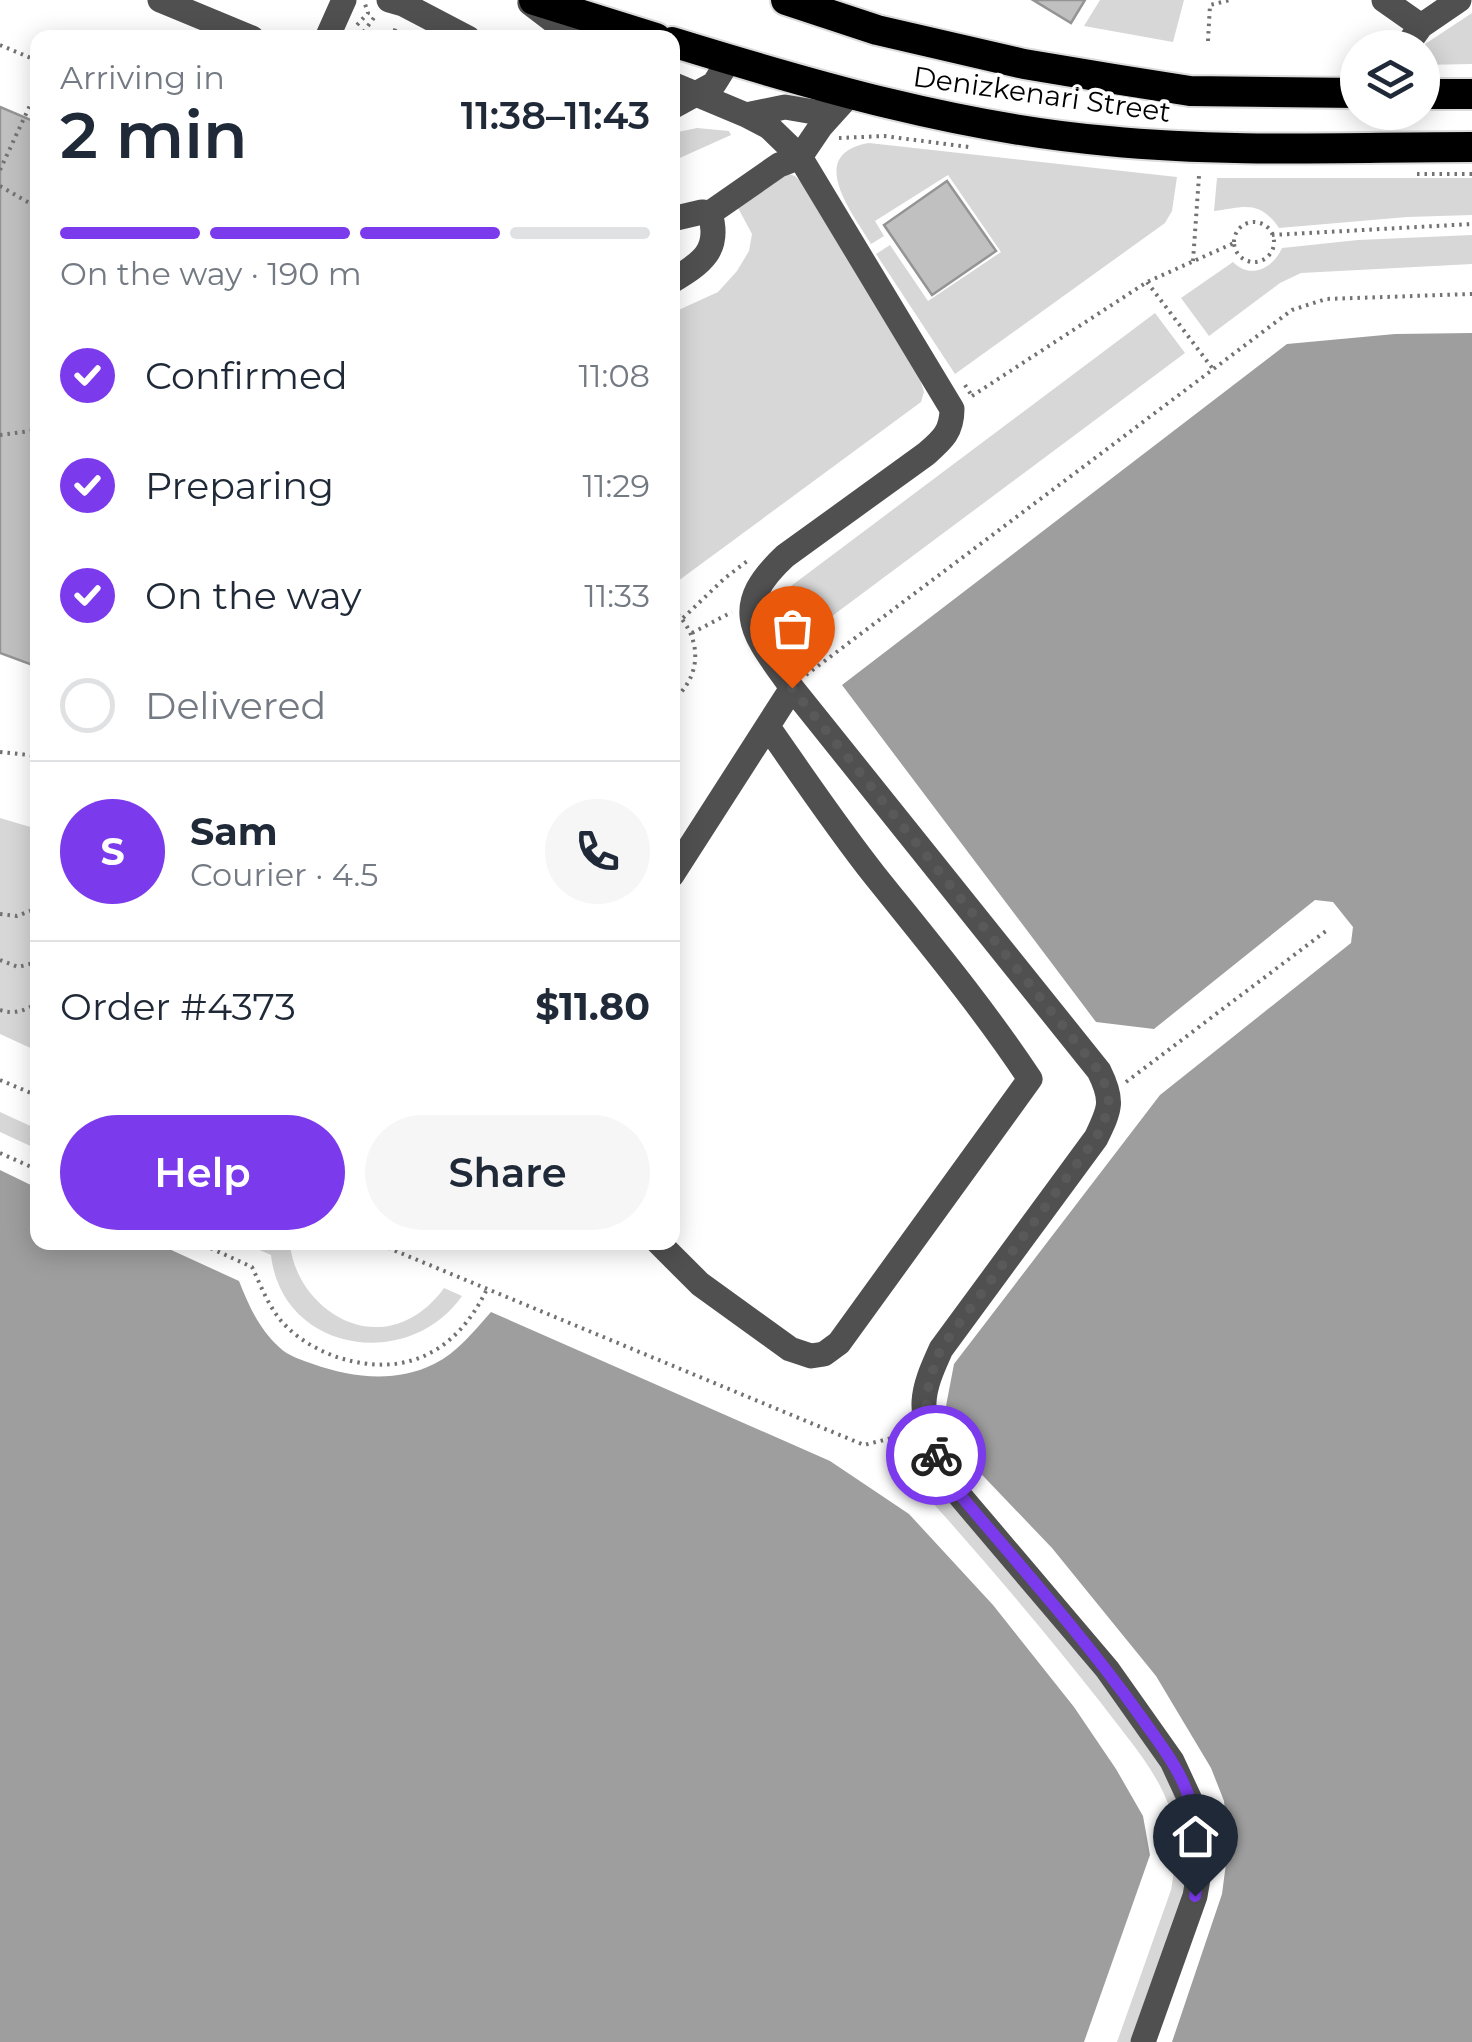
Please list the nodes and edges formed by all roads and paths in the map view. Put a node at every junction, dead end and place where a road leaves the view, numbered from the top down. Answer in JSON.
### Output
{"nodes":[{"id":1,"x":160,"y":0,"type":"edge"},
{"id":2,"x":344,"y":0,"type":"edge"},
{"id":3,"x":526,"y":0,"type":"edge"},
{"id":4,"x":534,"y":0,"type":"edge"},
{"id":5,"x":1230,"y":0,"type":"edge"},
{"id":6,"x":1384,"y":0,"type":"edge"},
{"id":7,"x":1459,"y":0,"type":"edge"},
{"id":8,"x":806,"y":3,"type":"edge"},
{"id":9,"x":389,"y":11,"type":"edge"},
{"id":10,"x":1422,"y":26,"type":"junction"},
{"id":11,"x":233,"y":30,"type":"edge"},
{"id":12,"x":331,"y":30,"type":"edge"},
{"id":13,"x":368,"y":30,"type":"edge"},
{"id":14,"x":445,"y":30,"type":"edge"},
{"id":15,"x":565,"y":30,"type":"edge"},
{"id":16,"x":630,"y":30,"type":"edge"},
{"id":17,"x":1419,"y":30,"type":"edge"},
{"id":18,"x":1208,"y":41,"type":"dead end"},
{"id":19,"x":0,"y":45,"type":"edge"},
{"id":20,"x":680,"y":45,"type":"edge"},
{"id":21,"x":30,"y":57,"type":"edge"},
{"id":22,"x":729,"y":60,"type":"junction"},
{"id":23,"x":680,"y":87,"type":"edge"},
{"id":24,"x":1340,"y":93,"type":"edge"},
{"id":25,"x":698,"y":94,"type":"junction"},
{"id":26,"x":1440,"y":94,"type":"edge"},
{"id":27,"x":1472,"y":94,"type":"edge"},
{"id":28,"x":680,"y":103,"type":"edge"},
{"id":29,"x":30,"y":105,"type":"edge"},
{"id":30,"x":746,"y":115,"type":"junction"},
{"id":31,"x":840,"y":116,"type":"junction"},
{"id":32,"x":1472,"y":147,"type":"edge"},
{"id":33,"x":982,"y":149,"type":"dead end"},
{"id":34,"x":800,"y":157,"type":"junction"},
{"id":35,"x":0,"y":170,"type":"edge"},
{"id":36,"x":1185,"y":172,"type":"dead end"},
{"id":37,"x":1414,"y":174,"type":"dead end"},
{"id":38,"x":1472,"y":174,"type":"edge"},
{"id":39,"x":0,"y":186,"type":"edge"},
{"id":40,"x":30,"y":203,"type":"edge"},
{"id":41,"x":710,"y":212,"type":"junction"},
{"id":42,"x":680,"y":217,"type":"edge"},
{"id":43,"x":1472,"y":224,"type":"edge"},
{"id":44,"x":1272,"y":235,"type":"junction"},
{"id":45,"x":1234,"y":243,"type":"junction"},
{"id":46,"x":1193,"y":262,"type":"junction"},
{"id":47,"x":680,"y":276,"type":"edge"},
{"id":48,"x":1472,"y":294,"type":"edge"},
{"id":49,"x":1213,"y":368,"type":"junction"},
{"id":50,"x":962,"y":380,"type":"dead end"},
{"id":51,"x":972,"y":396,"type":"dead end"},
{"id":52,"x":30,"y":431,"type":"edge"},
{"id":53,"x":0,"y":435,"type":"edge"},
{"id":54,"x":750,"y":610,"type":"junction"},
{"id":55,"x":680,"y":616,"type":"edge"},
{"id":56,"x":692,"y":633,"type":"junction"},
{"id":57,"x":792,"y":688,"type":"junction"},
{"id":58,"x":680,"y":693,"type":"edge"},
{"id":59,"x":768,"y":727,"type":"junction"},
{"id":60,"x":0,"y":752,"type":"edge"},
{"id":61,"x":30,"y":755,"type":"edge"},
{"id":62,"x":680,"y":863,"type":"edge"},
{"id":63,"x":30,"y":911,"type":"edge"},
{"id":64,"x":0,"y":914,"type":"edge"},
{"id":65,"x":1326,"y":931,"type":"dead end"},
{"id":66,"x":0,"y":960,"type":"edge"},
{"id":67,"x":30,"y":964,"type":"edge"},
{"id":68,"x":30,"y":1007,"type":"edge"},
{"id":69,"x":0,"y":1010,"type":"edge"},
{"id":70,"x":0,"y":1080,"type":"edge"},
{"id":71,"x":30,"y":1093,"type":"edge"},
{"id":72,"x":1110,"y":1094,"type":"junction"},
{"id":73,"x":0,"y":1153,"type":"edge"},
{"id":74,"x":30,"y":1166,"type":"edge"},
{"id":75,"x":214,"y":1250,"type":"edge"},
{"id":76,"x":393,"y":1250,"type":"edge"},
{"id":77,"x":666,"y":1250,"type":"edge"},
{"id":78,"x":487,"y":1289,"type":"junction"},
{"id":79,"x":927,"y":1430,"type":"junction"},
{"id":80,"x":1143,"y":2042,"type":"edge"}],
"edges":[{"from":1,"to":11,"type":"lane"},
{"from":2,"to":12,"type":"lane"},
{"from":3,"to":15,"type":"lane"},
{"from":4,"to":16,"type":"highway"},
{"from":5,"to":18,"type":"path"},
{"from":6,"to":10,"type":"lane"},
{"from":7,"to":10,"type":"lane"},
{"from":8,"to":24,"type":"highway","name":"Denizkenari Street"},
{"from":9,"to":13,"type":"path"},
{"from":9,"to":14,"type":"lane"},
{"from":10,"to":17,"type":"lane"},
{"from":19,"to":21,"type":"path"},
{"from":20,"to":22,"type":"highway","name":"Denizkenari Street"},
{"from":22,"to":25,"type":"lane"},
{"from":22,"to":31,"type":"highway","name":"Denizkenari Street"},
{"from":23,"to":25,"type":"lane"},
{"from":25,"to":28,"type":"lane"},
{"from":25,"to":30,"type":"lane"},
{"from":26,"to":27,"type":"highway"},
{"from":29,"to":35,"type":"path"},
{"from":30,"to":31,"type":"lane"},
{"from":30,"to":34,"type":"lane"},
{"from":31,"to":32,"type":"highway","name":"Denizkenari Street"},
{"from":31,"to":33,"type":"path"},
{"from":31,"to":34,"type":"lane"},
{"from":34,"to":41,"type":"lane"},
{"from":34,"to":54,"type":"lane"},
{"from":36,"to":46,"type":"path"},
{"from":37,"to":38,"type":"path"},
{"from":39,"to":40,"type":"path"},
{"from":41,"to":42,"type":"lane"},
{"from":41,"to":47,"type":"lane"},
{"from":43,"to":44,"type":"path"},
{"from":44,"to":45,"type":"path"},
{"from":44,"to":45,"type":"path"},
{"from":45,"to":46,"type":"path"},
{"from":46,"to":49,"type":"path"},
{"from":48,"to":49,"type":"path"},
{"from":49,"to":57,"type":"path"},
{"from":50,"to":51,"type":"path"},
{"from":52,"to":53,"type":"path"},
{"from":54,"to":56,"type":"path"},
{"from":54,"to":57,"type":"lane"},
{"from":55,"to":56,"type":"path"},
{"from":56,"to":58,"type":"path"},
{"from":57,"to":59,"type":"lane"},
{"from":57,"to":72,"type":"lane"},
{"from":59,"to":62,"type":"lane"},
{"from":59,"to":77,"type":"lane"},
{"from":60,"to":61,"type":"path"},
{"from":63,"to":64,"type":"path"},
{"from":65,"to":72,"type":"path"},
{"from":66,"to":67,"type":"path"},
{"from":68,"to":69,"type":"path"},
{"from":70,"to":71,"type":"path"},
{"from":72,"to":79,"type":"lane"},
{"from":73,"to":74,"type":"path"},
{"from":75,"to":78,"type":"path"},
{"from":76,"to":78,"type":"path"},
{"from":78,"to":79,"type":"path"},
{"from":79,"to":80,"type":"lane"}]}
